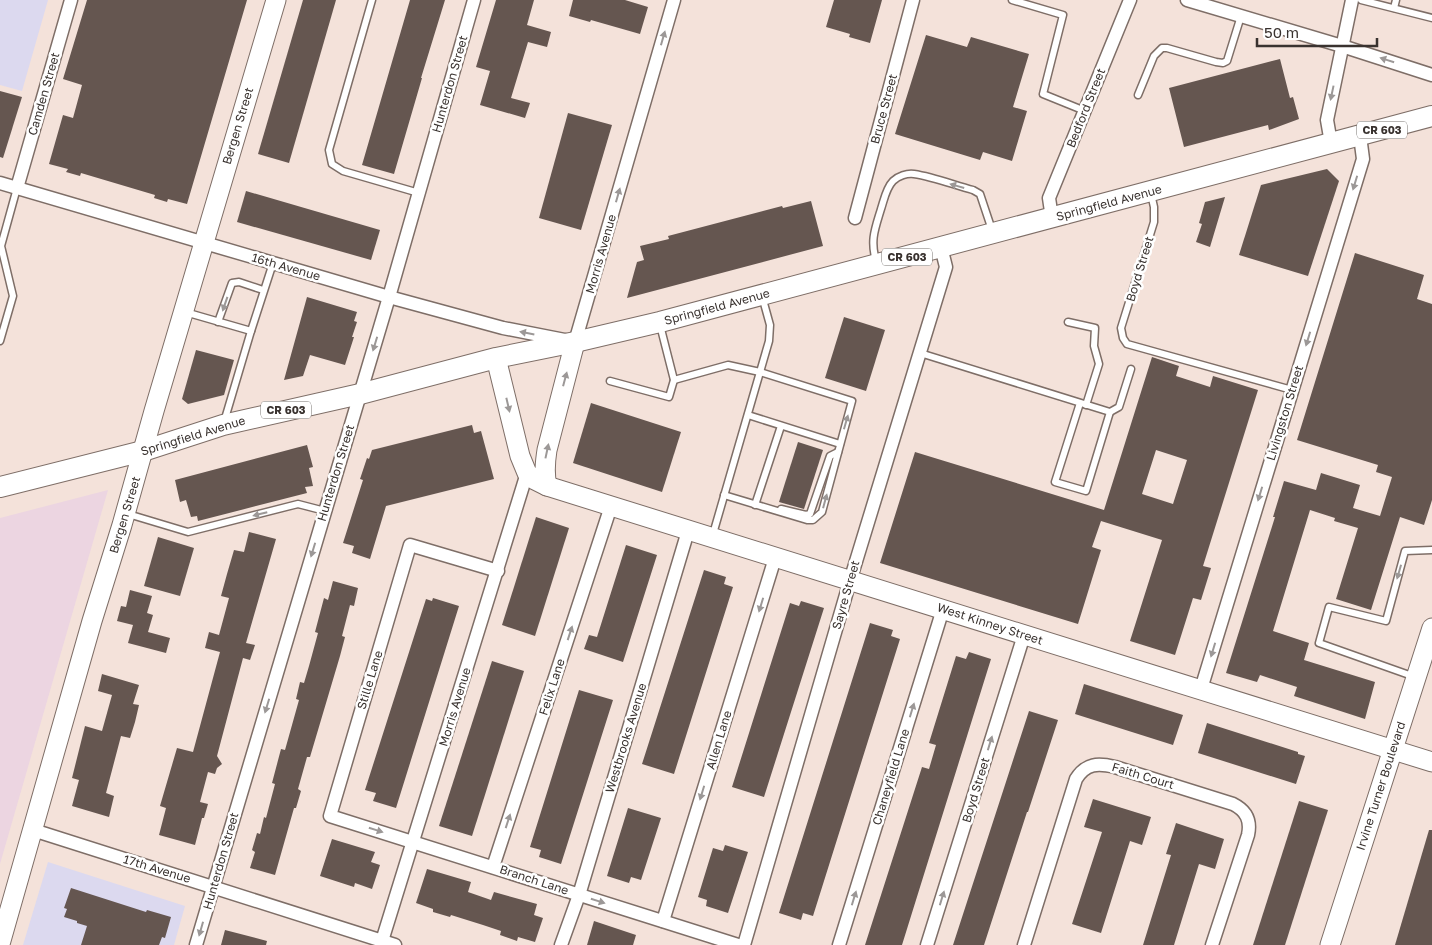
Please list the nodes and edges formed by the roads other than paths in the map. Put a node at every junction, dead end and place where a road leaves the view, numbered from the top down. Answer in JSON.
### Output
{"nodes":[{"id":1,"x":71,"y":0,"type":"edge"},
{"id":2,"x":276,"y":0,"type":"edge"},
{"id":3,"x":372,"y":0,"type":"edge"},
{"id":4,"x":474,"y":0,"type":"edge"},
{"id":5,"x":674,"y":0,"type":"edge"},
{"id":6,"x":913,"y":0,"type":"edge"},
{"id":7,"x":1012,"y":0,"type":"edge"},
{"id":8,"x":1130,"y":0,"type":"edge"},
{"id":9,"x":1187,"y":0,"type":"edge"},
{"id":10,"x":1352,"y":0,"type":"edge"},
{"id":11,"x":1361,"y":0,"type":"edge"},
{"id":12,"x":1396,"y":0,"type":"edge"},
{"id":13,"x":1394,"y":8,"type":"junction"},
{"id":14,"x":1241,"y":16,"type":"junction"},
{"id":15,"x":1432,"y":18,"type":"edge"},
{"id":16,"x":1342,"y":46,"type":"junction"},
{"id":17,"x":1432,"y":74,"type":"edge"},
{"id":18,"x":1138,"y":94,"type":"dead end"},
{"id":19,"x":1085,"y":111,"type":"junction"},
{"id":20,"x":1432,"y":116,"type":"edge"},
{"id":21,"x":1360,"y":136,"type":"junction"},
{"id":22,"x":1331,"y":143,"type":"junction"},
{"id":23,"x":0,"y":183,"type":"edge"},
{"id":24,"x":18,"y":188,"type":"junction"},
{"id":25,"x":1150,"y":192,"type":"junction"},
{"id":26,"x":419,"y":193,"type":"junction"},
{"id":27,"x":855,"y":218,"type":"dead end"},
{"id":28,"x":1052,"y":218,"type":"junction"},
{"id":29,"x":993,"y":234,"type":"junction"},
{"id":30,"x":203,"y":244,"type":"junction"},
{"id":31,"x":941,"y":247,"type":"junction"},
{"id":32,"x":273,"y":263,"type":"junction"},
{"id":33,"x":877,"y":264,"type":"junction"},
{"id":34,"x":263,"y":290,"type":"junction"},
{"id":35,"x":761,"y":295,"type":"junction"},
{"id":36,"x":389,"y":297,"type":"junction"},
{"id":37,"x":184,"y":312,"type":"junction"},
{"id":38,"x":218,"y":322,"type":"junction"},
{"id":39,"x":660,"y":322,"type":"junction"},
{"id":40,"x":1068,"y":322,"type":"dead end"},
{"id":41,"x":251,"y":331,"type":"junction"},
{"id":42,"x":0,"y":341,"type":"edge"},
{"id":43,"x":575,"y":342,"type":"junction"},
{"id":44,"x":920,"y":353,"type":"junction"},
{"id":45,"x":496,"y":358,"type":"junction"},
{"id":46,"x":1131,"y":369,"type":"dead end"},
{"id":47,"x":760,"y":372,"type":"junction"},
{"id":48,"x":674,"y":380,"type":"junction"},
{"id":49,"x":610,"y":381,"type":"dead end"},
{"id":50,"x":1292,"y":390,"type":"junction"},
{"id":51,"x":360,"y":394,"type":"junction"},
{"id":52,"x":1083,"y":404,"type":"junction"},
{"id":53,"x":1110,"y":412,"type":"junction"},
{"id":54,"x":748,"y":415,"type":"junction"},
{"id":55,"x":223,"y":425,"type":"junction"},
{"id":56,"x":782,"y":426,"type":"junction"},
{"id":57,"x":840,"y":444,"type":"junction"},
{"id":58,"x":143,"y":451,"type":"junction"},
{"id":59,"x":527,"y":473,"type":"junction"},
{"id":60,"x":548,"y":486,"type":"junction"},
{"id":61,"x":0,"y":487,"type":"edge"},
{"id":62,"x":724,"y":495,"type":"junction"},
{"id":63,"x":755,"y":505,"type":"junction"},
{"id":64,"x":611,"y":506,"type":"junction"},
{"id":65,"x":325,"y":511,"type":"junction"},
{"id":66,"x":126,"y":513,"type":"junction"},
{"id":67,"x":688,"y":530,"type":"junction"},
{"id":68,"x":712,"y":538,"type":"junction"},
{"id":69,"x":1432,"y":550,"type":"edge"},
{"id":70,"x":775,"y":558,"type":"junction"},
{"id":71,"x":498,"y":571,"type":"junction"},
{"id":72,"x":850,"y":580,"type":"junction"},
{"id":73,"x":943,"y":609,"type":"junction"},
{"id":74,"x":1432,"y":628,"type":"edge"},
{"id":75,"x":1024,"y":635,"type":"junction"},
{"id":76,"x":1416,"y":678,"type":"junction"},
{"id":77,"x":1201,"y":689,"type":"junction"},
{"id":78,"x":1392,"y":750,"type":"junction"},
{"id":79,"x":1432,"y":762,"type":"edge"},
{"id":80,"x":330,"y":816,"type":"joint"},
{"id":81,"x":33,"y":830,"type":"junction"},
{"id":82,"x":413,"y":842,"type":"junction"},
{"id":83,"x":493,"y":867,"type":"junction"},
{"id":84,"x":213,"y":887,"type":"junction"},
{"id":85,"x":579,"y":895,"type":"junction"},
{"id":86,"x":663,"y":921,"type":"junction"},
{"id":87,"x":382,"y":941,"type":"junction"},
{"id":88,"x":0,"y":944,"type":"edge"},
{"id":89,"x":196,"y":945,"type":"edge"},
{"id":90,"x":395,"y":945,"type":"edge"},
{"id":91,"x":561,"y":945,"type":"edge"},
{"id":92,"x":738,"y":945,"type":"edge"},
{"id":93,"x":744,"y":945,"type":"edge"},
{"id":94,"x":839,"y":945,"type":"edge"},
{"id":95,"x":927,"y":945,"type":"edge"},
{"id":96,"x":1024,"y":945,"type":"edge"},
{"id":97,"x":1212,"y":945,"type":"edge"},
{"id":98,"x":1330,"y":945,"type":"edge"}],
"edges":[{"from":1,"to":24,"type":"street","name":"Camden Street"},
{"from":2,"to":30,"type":"main road","name":"Bergen Street"},
{"from":3,"to":26,"type":"lane"},
{"from":4,"to":26,"type":"street","name":"Hunterdon Street"},
{"from":43,"to":5,"type":"street","name":"Morris Avenue","one_way":true},
{"from":6,"to":27,"type":"street","name":"Bruce Street"},
{"from":7,"to":19,"type":"lane"},
{"from":8,"to":19,"type":"street","name":"Bedford Street"},
{"from":9,"to":14,"type":"street"},
{"from":10,"to":16,"type":"street"},
{"from":11,"to":13,"type":"lane"},
{"from":12,"to":13,"type":"lane"},
{"from":13,"to":15,"type":"lane"},
{"from":14,"to":16,"type":"street"},
{"from":14,"to":18,"type":"lane"},
{"from":17,"to":16,"type":"street","one_way":true},
{"from":16,"to":22,"type":"street","one_way":true},
{"from":19,"to":28,"type":"street","name":"Bedford Street"},
{"from":20,"to":21,"type":"main road","name":"Springfield Avenue","number":"CR 603"},
{"from":21,"to":22,"type":"main road","name":"Springfield Avenue","number":"CR 603"},
{"from":21,"to":50,"type":"street","name":"Livingston Street","one_way":true},
{"from":22,"to":25,"type":"main road","name":"Springfield Avenue","number":"CR 603"},
{"from":23,"to":24,"type":"street","name":"16th Avenue"},
{"from":24,"to":30,"type":"street","name":"16th Avenue"},
{"from":24,"to":42,"type":"lane"},
{"from":25,"to":28,"type":"main road","name":"Springfield Avenue","number":"CR 603"},
{"from":25,"to":50,"type":"lane","name":"Boyd Street"},
{"from":26,"to":36,"type":"street","name":"Hunterdon Street"},
{"from":28,"to":29,"type":"main road","name":"Springfield Avenue","number":"CR 603"},
{"from":29,"to":31,"type":"main road","name":"Springfield Avenue","number":"CR 603"},
{"from":29,"to":33,"type":"lane","one_way":true},
{"from":30,"to":32,"type":"street","name":"16th Avenue"},
{"from":30,"to":37,"type":"main road","name":"Bergen Street"},
{"from":31,"to":33,"type":"main road","name":"Springfield Avenue","number":"CR 603"},
{"from":31,"to":44,"type":"street","name":"Sayre Street"},
{"from":32,"to":34,"type":"lane"},
{"from":32,"to":36,"type":"street","name":"16th Avenue"},
{"from":33,"to":35,"type":"main road","name":"Springfield Avenue","number":"CR 603"},
{"from":34,"to":38,"type":"lane","one_way":true},
{"from":34,"to":41,"type":"lane"},
{"from":35,"to":39,"type":"main road","name":"Springfield Avenue","number":"CR 603"},
{"from":35,"to":47,"type":"lane"},
{"from":43,"to":36,"type":"street","name":"16th Avenue","one_way":true},
{"from":36,"to":51,"type":"street","name":"Hunterdon Street","one_way":true},
{"from":37,"to":38,"type":"lane"},
{"from":37,"to":58,"type":"main road","name":"Bergen Street"},
{"from":38,"to":41,"type":"lane"},
{"from":39,"to":43,"type":"main road","name":"Springfield Avenue","number":"CR 603"},
{"from":39,"to":48,"type":"lane"},
{"from":40,"to":52,"type":"lane"},
{"from":41,"to":55,"type":"lane"},
{"from":43,"to":45,"type":"main road","name":"Springfield Avenue","number":"CR 603"},
{"from":60,"to":43,"type":"main road","name":"Morris Avenue","one_way":true},
{"from":44,"to":52,"type":"lane"},
{"from":44,"to":72,"type":"street","name":"Sayre Street"},
{"from":45,"to":51,"type":"main road","name":"Springfield Avenue","number":"CR 603"},
{"from":45,"to":59,"type":"main road","one_way":true},
{"from":46,"to":53,"type":"lane"},
{"from":47,"to":48,"type":"lane"},
{"from":47,"to":54,"type":"lane"},
{"from":57,"to":47,"type":"lane","one_way":true},
{"from":48,"to":49,"type":"lane"},
{"from":50,"to":77,"type":"street","name":"Livingston Street","one_way":true},
{"from":51,"to":55,"type":"main road","name":"Springfield Avenue","number":"CR 603"},
{"from":51,"to":65,"type":"street","name":"Hunterdon Street"},
{"from":52,"to":53,"type":"lane"},
{"from":52,"to":53,"type":"lane"},
{"from":54,"to":56,"type":"lane"},
{"from":54,"to":62,"type":"lane"},
{"from":55,"to":58,"type":"main road","name":"Springfield Avenue","number":"CR 603"},
{"from":56,"to":57,"type":"lane"},
{"from":56,"to":63,"type":"lane"},
{"from":63,"to":57,"type":"lane","one_way":true},
{"from":58,"to":61,"type":"main road","name":"Springfield Avenue","number":"CR 603"},
{"from":58,"to":66,"type":"main road","name":"Bergen Street"},
{"from":59,"to":60,"type":"main road"},
{"from":59,"to":71,"type":"street","name":"Morris Avenue"},
{"from":60,"to":64,"type":"main road","name":"West Kinney Street"},
{"from":62,"to":63,"type":"lane"},
{"from":62,"to":68,"type":"lane"},
{"from":64,"to":67,"type":"main road","name":"West Kinney Street"},
{"from":83,"to":64,"type":"street","name":"Felix Lane","one_way":true},
{"from":65,"to":66,"type":"lane","one_way":true},
{"from":65,"to":84,"type":"street","name":"Hunterdon Street","one_way":true},
{"from":66,"to":81,"type":"main road","name":"Bergen Street"},
{"from":67,"to":68,"type":"main road","name":"West Kinney Street"},
{"from":67,"to":85,"type":"street","name":"Westbrooks Avenue"},
{"from":68,"to":70,"type":"main road","name":"West Kinney Street"},
{"from":69,"to":76,"type":"lane","one_way":true},
{"from":70,"to":72,"type":"main road","name":"West Kinney Street"},
{"from":70,"to":86,"type":"street","name":"Allen Lane","one_way":true},
{"from":71,"to":80,"type":"street","name":"Stille Lane"},
{"from":71,"to":82,"type":"street","name":"Morris Avenue"},
{"from":72,"to":73,"type":"main road","name":"West Kinney Street"},
{"from":72,"to":93,"type":"street","name":"Sayre Street"},
{"from":73,"to":75,"type":"main road","name":"West Kinney Street"},
{"from":94,"to":73,"type":"street","name":"Chaneyfield Lane","one_way":true},
{"from":74,"to":76,"type":"main road","name":"Irvine Turner Boulevard"},
{"from":75,"to":77,"type":"main road","name":"West Kinney Street"},
{"from":95,"to":75,"type":"street","name":"Boyd Street","one_way":true},
{"from":76,"to":78,"type":"main road","name":"Irvine Turner Boulevard"},
{"from":77,"to":78,"type":"main road","name":"West Kinney Street"},
{"from":78,"to":79,"type":"main road","name":"West Kinney Street"},
{"from":78,"to":98,"type":"main road","name":"Irvine Turner Boulevard"},
{"from":80,"to":82,"type":"street","name":"Branch Lane","one_way":true},
{"from":81,"to":84,"type":"street","name":"17th Avenue"},
{"from":81,"to":88,"type":"main road","name":"Bergen Street"},
{"from":82,"to":83,"type":"street","name":"Branch Lane"},
{"from":82,"to":87,"type":"street","name":"Morris Avenue"},
{"from":83,"to":85,"type":"street","name":"Branch Lane"},
{"from":84,"to":87,"type":"street","name":"17th Avenue"},
{"from":84,"to":89,"type":"street","name":"Hunterdon Street","one_way":true},
{"from":85,"to":86,"type":"street","name":"Branch Lane","one_way":true},
{"from":85,"to":91,"type":"street","name":"Westbrooks Avenue"},
{"from":86,"to":92,"type":"street","name":"Branch Lane"},
{"from":87,"to":90,"type":"street","name":"17th Avenue"},
{"from":96,"to":97,"type":"street","name":"Faith Court"}]}
